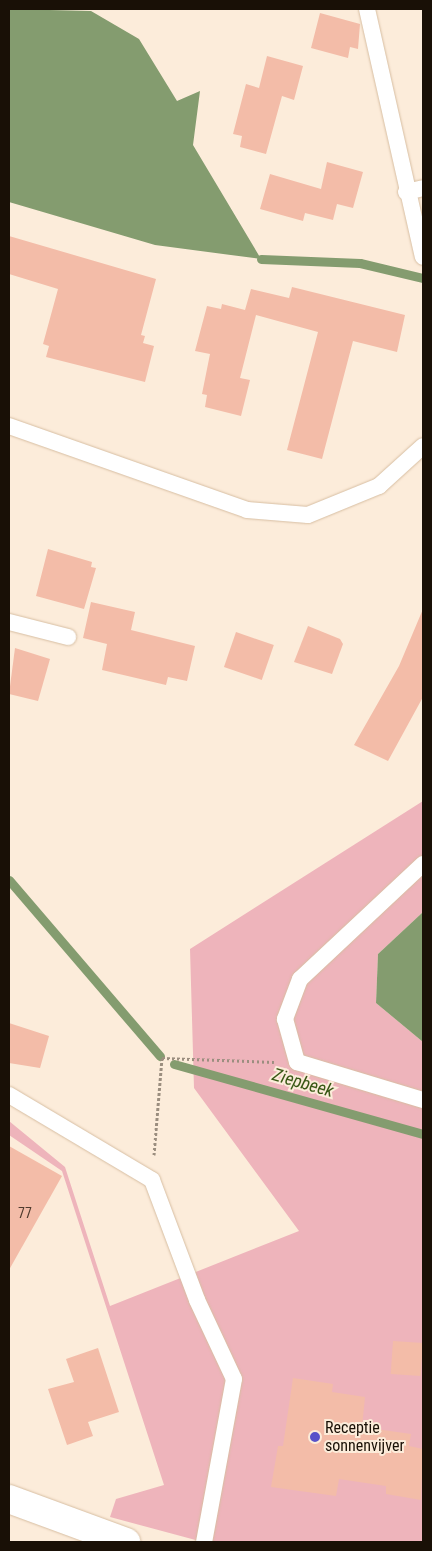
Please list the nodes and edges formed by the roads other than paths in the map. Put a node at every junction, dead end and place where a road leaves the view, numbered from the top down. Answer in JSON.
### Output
{"nodes":[{"id":1,"x":367,"y":9,"type":"edge"},
{"id":2,"x":423,"y":188,"type":"edge"},
{"id":3,"x":406,"y":192,"type":"junction"},
{"id":4,"x":423,"y":257,"type":"edge"},
{"id":5,"x":9,"y":426,"type":"edge"},
{"id":6,"x":423,"y":446,"type":"edge"},
{"id":7,"x":9,"y":622,"type":"edge"},
{"id":8,"x":68,"y":637,"type":"dead end"},
{"id":9,"x":423,"y":864,"type":"edge"},
{"id":10,"x":9,"y":1095,"type":"edge"},
{"id":11,"x":423,"y":1100,"type":"edge"},
{"id":12,"x":9,"y":1499,"type":"edge"},
{"id":13,"x":126,"y":1542,"type":"edge"},
{"id":14,"x":204,"y":1542,"type":"edge"}],
"edges":[{"from":1,"to":3,"type":"lane"},
{"from":2,"to":3,"type":"lane"},
{"from":3,"to":4,"type":"lane"},
{"from":5,"to":6,"type":"lane"},
{"from":7,"to":8,"type":"lane"},
{"from":9,"to":11,"type":"lane"},
{"from":10,"to":14,"type":"lane"},
{"from":12,"to":13,"type":"street"}]}
